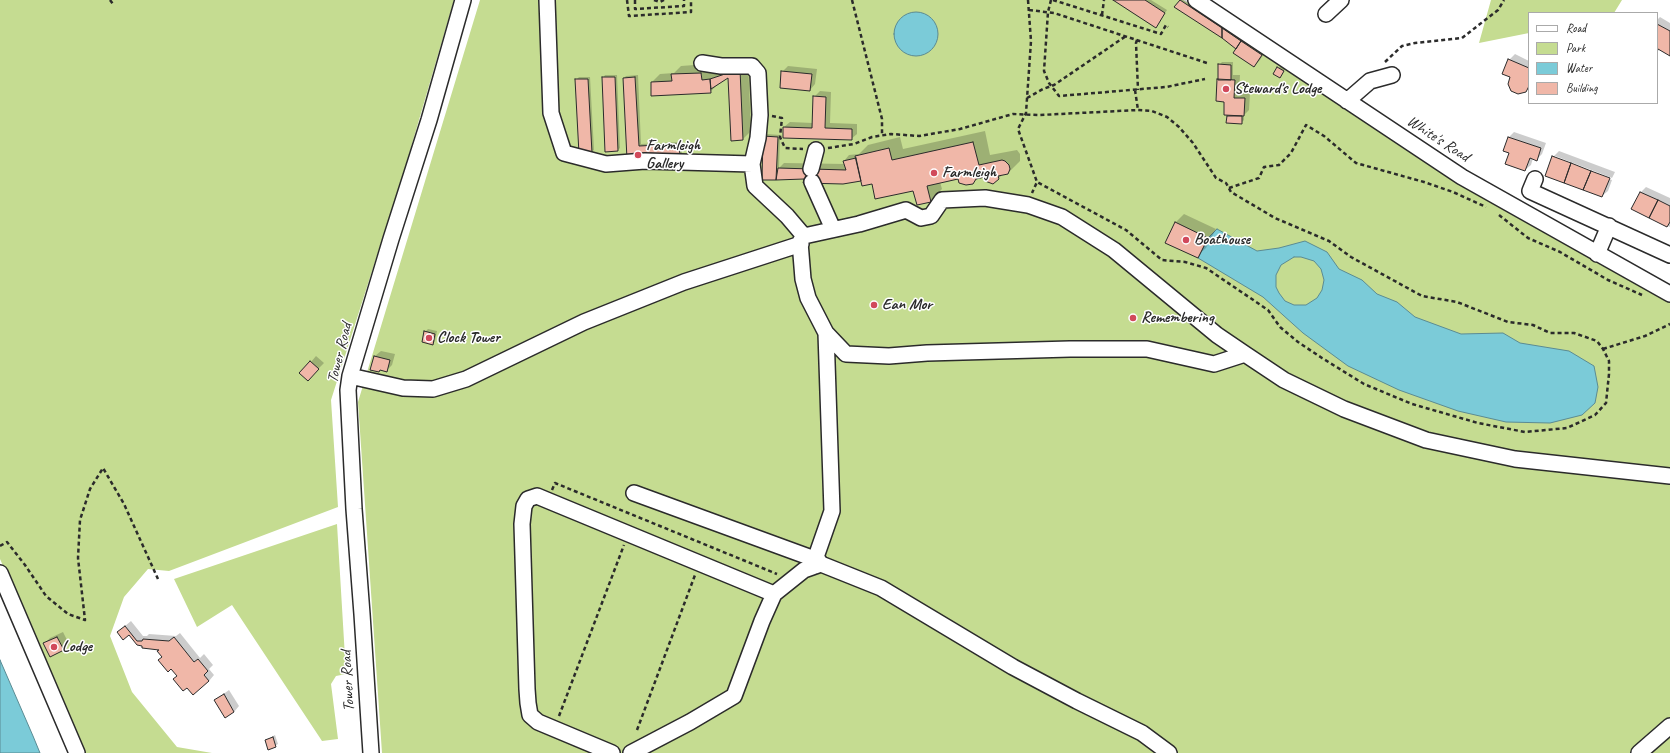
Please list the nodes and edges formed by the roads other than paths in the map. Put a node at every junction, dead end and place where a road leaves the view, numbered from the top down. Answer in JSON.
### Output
{"nodes":[{"id":1,"x":463,"y":0,"type":"edge"},
{"id":2,"x":548,"y":0,"type":"edge"},
{"id":3,"x":1196,"y":0,"type":"edge"},
{"id":4,"x":1341,"y":0,"type":"edge"},
{"id":5,"x":1326,"y":14,"type":"dead end"},
{"id":6,"x":702,"y":63,"type":"dead end"},
{"id":7,"x":1388,"y":69,"type":"road end"},
{"id":8,"x":1347,"y":101,"type":"junction"},
{"id":9,"x":816,"y":150,"type":"road end"},
{"id":10,"x":752,"y":164,"type":"junction"},
{"id":11,"x":1535,"y":179,"type":"dead end"},
{"id":12,"x":1609,"y":226,"type":"junction"},
{"id":13,"x":833,"y":229,"type":"junction"},
{"id":14,"x":802,"y":240,"type":"junction"},
{"id":15,"x":1597,"y":254,"type":"junction"},
{"id":16,"x":1670,"y":255,"type":"edge"},
{"id":17,"x":1670,"y":294,"type":"edge"},
{"id":18,"x":826,"y":333,"type":"junction"},
{"id":19,"x":1245,"y":354,"type":"junction"},
{"id":20,"x":350,"y":376,"type":"junction"},
{"id":21,"x":1670,"y":476,"type":"edge"},
{"id":22,"x":634,"y":492,"type":"dead end"},
{"id":23,"x":818,"y":565,"type":"junction"},
{"id":24,"x":0,"y":573,"type":"edge"},
{"id":25,"x":774,"y":594,"type":"junction"},
{"id":26,"x":1670,"y":726,"type":"edge"},
{"id":27,"x":77,"y":753,"type":"edge"},
{"id":28,"x":371,"y":753,"type":"edge"},
{"id":29,"x":612,"y":753,"type":"edge"},
{"id":30,"x":631,"y":753,"type":"edge"},
{"id":31,"x":1169,"y":753,"type":"edge"},
{"id":32,"x":1639,"y":753,"type":"edge"}],
"edges":[{"from":1,"to":20,"type":"street","name":"Tower Road"},
{"from":2,"to":10,"type":"street"},
{"from":3,"to":8,"type":"street","name":"White's Road"},
{"from":4,"to":5,"type":"street"},
{"from":6,"to":10,"type":"street"},
{"from":7,"to":8,"type":"street"},
{"from":8,"to":15,"type":"street","name":"White's Road"},
{"from":9,"to":13,"type":"street"},
{"from":10,"to":14,"type":"street"},
{"from":11,"to":12,"type":"street"},
{"from":12,"to":15,"type":"street"},
{"from":12,"to":16,"type":"street"},
{"from":13,"to":14,"type":"street"},
{"from":13,"to":19,"type":"street"},
{"from":14,"to":18,"type":"street"},
{"from":14,"to":20,"type":"street"},
{"from":15,"to":17,"type":"street","name":"White's Road"},
{"from":18,"to":19,"type":"street"},
{"from":18,"to":23,"type":"street"},
{"from":19,"to":21,"type":"street"},
{"from":20,"to":28,"type":"street","name":"Tower Road"},
{"from":22,"to":23,"type":"street"},
{"from":23,"to":25,"type":"street"},
{"from":23,"to":31,"type":"street"},
{"from":24,"to":27,"type":"street"},
{"from":25,"to":29,"type":"street"},
{"from":25,"to":30,"type":"street"},
{"from":26,"to":32,"type":"street"}]}
